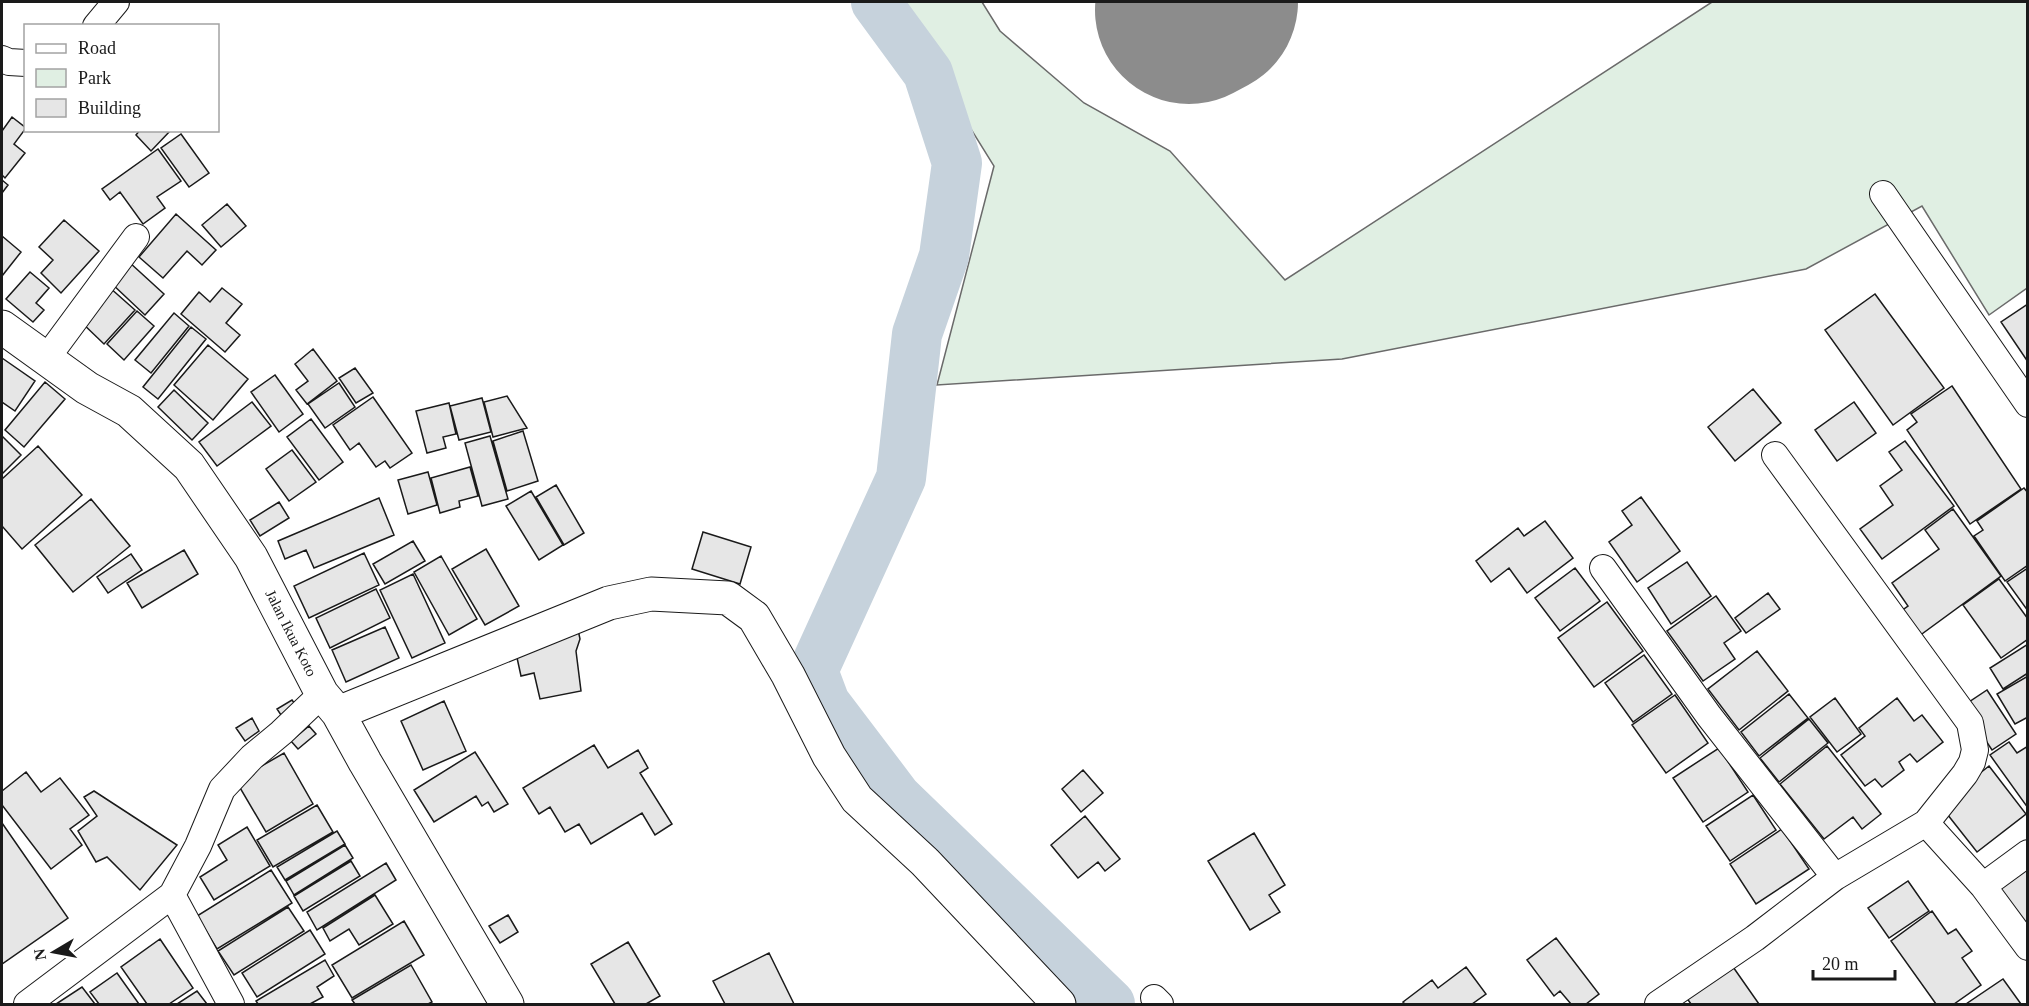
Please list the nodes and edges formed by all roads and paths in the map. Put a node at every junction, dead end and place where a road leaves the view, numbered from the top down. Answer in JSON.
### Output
{"nodes":[{"id":1,"x":116,"y":2,"type":"edge"},
{"id":2,"x":98,"y":24,"type":"edge"},
{"id":3,"x":2,"y":59,"type":"edge"},
{"id":4,"x":24,"y":63,"type":"edge"},
{"id":5,"x":1883,"y":194,"type":"dead end"},
{"id":6,"x":136,"y":237,"type":"dead end"},
{"id":7,"x":2,"y":327,"type":"edge"},
{"id":8,"x":46,"y":358,"type":"junction"},
{"id":9,"x":2028,"y":404,"type":"edge"},
{"id":10,"x":1775,"y":455,"type":"dead end"},
{"id":11,"x":1603,"y":568,"type":"dead end"},
{"id":12,"x":330,"y":704,"type":"junction"},
{"id":13,"x":1926,"y":823,"type":"junction"},
{"id":14,"x":2028,"y":853,"type":"edge"},
{"id":15,"x":1835,"y":877,"type":"junction"},
{"id":16,"x":1983,"y":886,"type":"junction"},
{"id":17,"x":172,"y":895,"type":"junction"},
{"id":18,"x":2028,"y":947,"type":"edge"},
{"id":19,"x":27,"y":1005,"type":"edge"},
{"id":20,"x":231,"y":1005,"type":"edge"},
{"id":21,"x":507,"y":1005,"type":"edge"},
{"id":22,"x":1059,"y":1005,"type":"edge"},
{"id":23,"x":1658,"y":1005,"type":"edge"}],
"edges":[{"from":1,"to":2,"type":"street"},
{"from":3,"to":4,"type":"street"},
{"from":5,"to":9,"type":"street"},
{"from":6,"to":8,"type":"street"},
{"from":7,"to":8,"type":"street","name":"Jalan Ikua Koto"},
{"from":8,"to":12,"type":"street","name":"Jalan Ikua Koto"},
{"from":10,"to":13,"type":"street"},
{"from":11,"to":15,"type":"street"},
{"from":12,"to":17,"type":"street"},
{"from":12,"to":21,"type":"street","name":"Jalan Ikua Koto"},
{"from":12,"to":22,"type":"street"},
{"from":13,"to":15,"type":"street"},
{"from":13,"to":16,"type":"street"},
{"from":14,"to":16,"type":"street"},
{"from":15,"to":23,"type":"street"},
{"from":16,"to":18,"type":"street"},
{"from":17,"to":19,"type":"street"},
{"from":17,"to":20,"type":"street"}]}
